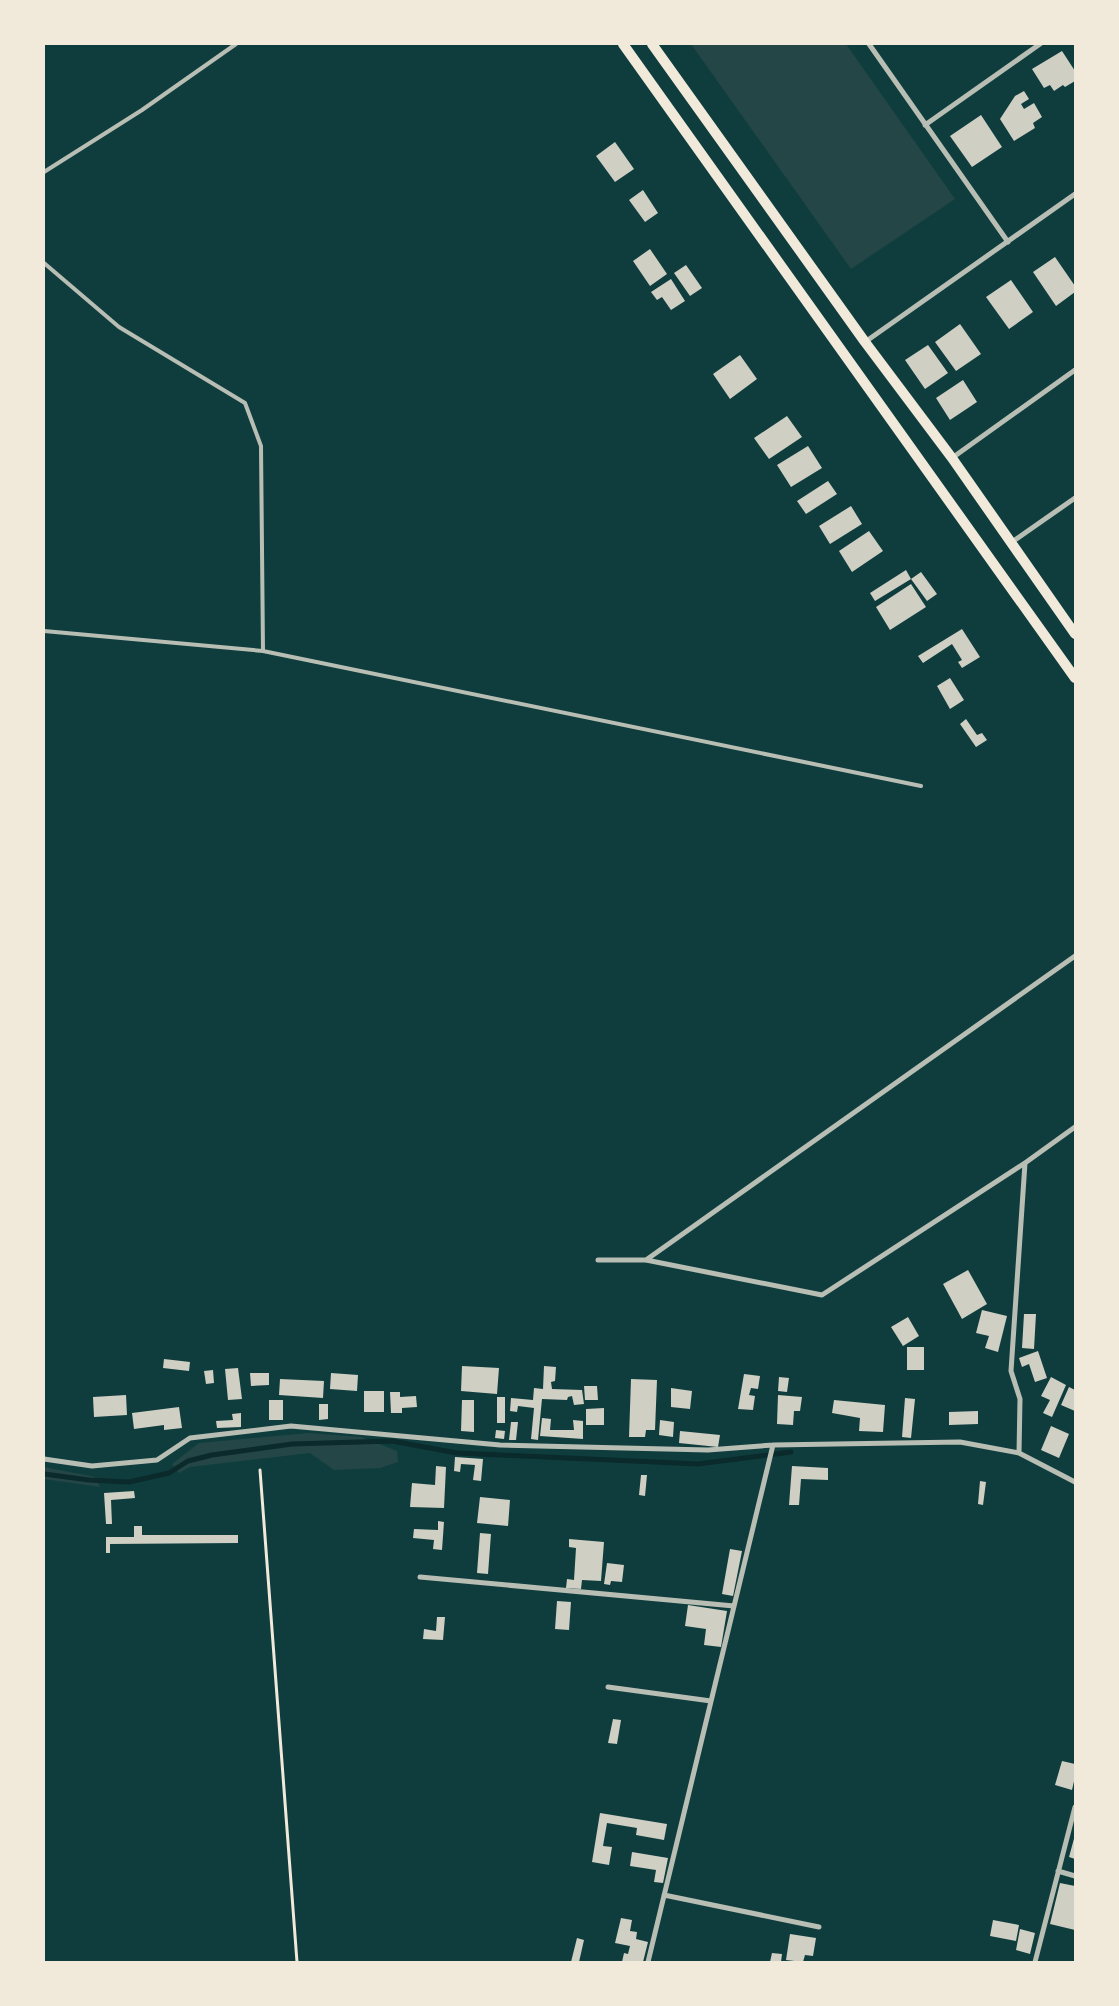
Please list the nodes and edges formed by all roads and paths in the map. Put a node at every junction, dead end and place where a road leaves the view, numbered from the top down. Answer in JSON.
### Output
{"nodes":[{"id":1,"x":236,"y":44,"type":"edge"},
{"id":2,"x":623,"y":44,"type":"edge"},
{"id":3,"x":652,"y":44,"type":"edge"},
{"id":4,"x":1040,"y":44,"type":"edge"},
{"id":5,"x":872,"y":45,"type":"edge"},
{"id":6,"x":925,"y":125,"type":"junction"},
{"id":7,"x":44,"y":172,"type":"edge"},
{"id":8,"x":1075,"y":194,"type":"edge"},
{"id":9,"x":1008,"y":242,"type":"junction"},
{"id":10,"x":44,"y":263,"type":"edge"},
{"id":11,"x":865,"y":342,"type":"junction"},
{"id":12,"x":1075,"y":370,"type":"edge"},
{"id":13,"x":952,"y":458,"type":"junction"},
{"id":14,"x":1075,"y":498,"type":"edge"},
{"id":15,"x":1012,"y":542,"type":"junction"},
{"id":16,"x":44,"y":631,"type":"edge"},
{"id":17,"x":1075,"y":634,"type":"edge"},
{"id":18,"x":263,"y":652,"type":"junction"},
{"id":19,"x":1075,"y":678,"type":"edge"},
{"id":20,"x":921,"y":786,"type":"dead end"},
{"id":21,"x":1075,"y":956,"type":"edge"},
{"id":22,"x":1075,"y":1127,"type":"edge"},
{"id":23,"x":1025,"y":1163,"type":"junction"},
{"id":24,"x":598,"y":1260,"type":"dead end"},
{"id":25,"x":646,"y":1260,"type":"junction"},
{"id":26,"x":773,"y":1444,"type":"junction"},
{"id":27,"x":1019,"y":1453,"type":"junction"},
{"id":28,"x":44,"y":1459,"type":"edge"},
{"id":29,"x":260,"y":1470,"type":"dead end"},
{"id":30,"x":1075,"y":1482,"type":"edge"},
{"id":31,"x":420,"y":1577,"type":"dead end"},
{"id":32,"x":734,"y":1606,"type":"junction"},
{"id":33,"x":608,"y":1687,"type":"dead end"},
{"id":34,"x":711,"y":1701,"type":"junction"},
{"id":35,"x":1075,"y":1807,"type":"edge"},
{"id":36,"x":1058,"y":1871,"type":"junction"},
{"id":37,"x":1075,"y":1876,"type":"edge"},
{"id":38,"x":664,"y":1895,"type":"junction"},
{"id":39,"x":819,"y":1927,"type":"dead end"},
{"id":40,"x":297,"y":1962,"type":"edge"},
{"id":41,"x":648,"y":1962,"type":"edge"},
{"id":42,"x":1035,"y":1962,"type":"edge"}],
"edges":[{"from":1,"to":7,"type":"lane"},
{"from":2,"to":19,"type":"main road"},
{"from":3,"to":11,"type":"main road"},
{"from":4,"to":6,"type":"street"},
{"from":5,"to":6,"type":"street"},
{"from":6,"to":9,"type":"street"},
{"from":8,"to":9,"type":"street"},
{"from":9,"to":11,"type":"street"},
{"from":10,"to":18,"type":"lane"},
{"from":11,"to":13,"type":"main road"},
{"from":12,"to":13,"type":"street"},
{"from":13,"to":15,"type":"main road"},
{"from":14,"to":15,"type":"street"},
{"from":15,"to":17,"type":"main road"},
{"from":16,"to":18,"type":"lane"},
{"from":18,"to":20,"type":"lane"},
{"from":21,"to":25,"type":"street"},
{"from":22,"to":23,"type":"street"},
{"from":23,"to":25,"type":"street"},
{"from":23,"to":27,"type":"street"},
{"from":24,"to":25,"type":"street"},
{"from":26,"to":27,"type":"street"},
{"from":26,"to":28,"type":"street"},
{"from":26,"to":32,"type":"street"},
{"from":27,"to":30,"type":"street"},
{"from":29,"to":40,"type":"path"},
{"from":31,"to":32,"type":"street"},
{"from":32,"to":34,"type":"street"},
{"from":33,"to":34,"type":"street"},
{"from":34,"to":38,"type":"street"},
{"from":35,"to":36,"type":"street"},
{"from":36,"to":37,"type":"street"},
{"from":36,"to":42,"type":"street"},
{"from":38,"to":39,"type":"street"},
{"from":38,"to":41,"type":"street"}]}
